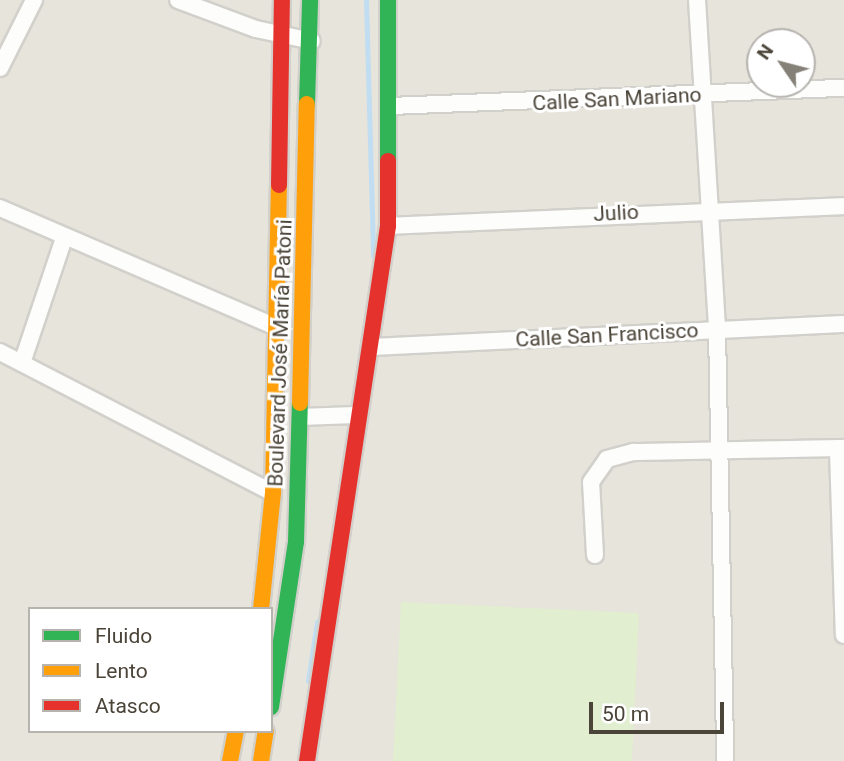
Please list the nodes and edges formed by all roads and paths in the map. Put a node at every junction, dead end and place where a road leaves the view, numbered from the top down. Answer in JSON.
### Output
{"nodes":[{"id":1,"x":34,"y":0,"type":"edge"},
{"id":2,"x":178,"y":0,"type":"edge"},
{"id":3,"x":282,"y":0,"type":"edge"},
{"id":4,"x":310,"y":0,"type":"edge"},
{"id":5,"x":388,"y":0,"type":"edge"},
{"id":6,"x":697,"y":0,"type":"edge"},
{"id":7,"x":283,"y":37,"type":"junction"},
{"id":8,"x":312,"y":41,"type":"junction"},
{"id":9,"x":0,"y":68,"type":"edge"},
{"id":10,"x":844,"y":88,"type":"edge"},
{"id":11,"x":702,"y":95,"type":"junction"},
{"id":12,"x":390,"y":106,"type":"junction"},
{"id":13,"x":280,"y":145,"type":"junction"},
{"id":14,"x":309,"y":148,"type":"junction"},
{"id":15,"x":844,"y":206,"type":"edge"},
{"id":16,"x":0,"y":208,"type":"edge"},
{"id":17,"x":709,"y":209,"type":"junction"},
{"id":18,"x":388,"y":226,"type":"junction"},
{"id":19,"x":64,"y":238,"type":"junction"},
{"id":20,"x":844,"y":324,"type":"edge"},
{"id":21,"x":276,"y":327,"type":"junction"},
{"id":22,"x":717,"y":329,"type":"junction"},
{"id":23,"x":370,"y":347,"type":"junction"},
{"id":24,"x":0,"y":352,"type":"edge"},
{"id":25,"x":22,"y":363,"type":"junction"},
{"id":26,"x":354,"y":415,"type":"junction"},
{"id":27,"x":300,"y":417,"type":"junction"},
{"id":28,"x":841,"y":449,"type":"edge"},
{"id":29,"x":718,"y":452,"type":"junction"},
{"id":30,"x":273,"y":494,"type":"junction"},
{"id":31,"x":595,"y":555,"type":"dead end"},
{"id":32,"x":261,"y":607,"type":"edge"},
{"id":33,"x":844,"y":635,"type":"edge"},
{"id":34,"x":273,"y":694,"type":"edge"},
{"id":35,"x":236,"y":733,"type":"edge"},
{"id":36,"x":267,"y":733,"type":"edge"},
{"id":37,"x":230,"y":761,"type":"edge"},
{"id":38,"x":261,"y":761,"type":"edge"},
{"id":39,"x":307,"y":761,"type":"edge"},
{"id":40,"x":725,"y":761,"type":"edge"}],
"edges":[{"from":1,"to":9,"type":"street"},
{"from":2,"to":7,"type":"street"},
{"from":3,"to":7,"type":"main road","name":"Boulevard José María Patoni"},
{"from":4,"to":8,"type":"main road","name":"Boulevard José María Patoni"},
{"from":5,"to":12,"type":"main road"},
{"from":6,"to":11,"type":"street"},
{"from":7,"to":8,"type":"street"},
{"from":7,"to":13,"type":"main road","name":"Boulevard José María Patoni"},
{"from":8,"to":14,"type":"main road","name":"Boulevard José María Patoni"},
{"from":10,"to":11,"type":"street","name":"Calle San Mariano"},
{"from":11,"to":12,"type":"street","name":"Calle San Mariano"},
{"from":11,"to":17,"type":"street"},
{"from":12,"to":18,"type":"main road"},
{"from":13,"to":14,"type":"main road"},
{"from":13,"to":21,"type":"main road","name":"Boulevard José María Patoni"},
{"from":14,"to":27,"type":"main road","name":"Boulevard José María Patoni"},
{"from":15,"to":17,"type":"street","name":"Julio"},
{"from":16,"to":19,"type":"street"},
{"from":17,"to":18,"type":"street","name":"Julio"},
{"from":17,"to":22,"type":"street"},
{"from":18,"to":23,"type":"main road"},
{"from":19,"to":21,"type":"street"},
{"from":19,"to":25,"type":"street"},
{"from":20,"to":22,"type":"street","name":"Calle San Francisco"},
{"from":21,"to":30,"type":"main road","name":"Boulevard José María Patoni"},
{"from":22,"to":23,"type":"street","name":"Calle San Francisco"},
{"from":22,"to":29,"type":"street"},
{"from":23,"to":26,"type":"main road"},
{"from":24,"to":25,"type":"street"},
{"from":25,"to":30,"type":"street"},
{"from":26,"to":27,"type":"street"},
{"from":26,"to":39,"type":"main road"},
{"from":27,"to":34,"type":"main road","name":"Boulevard José María Patoni"},
{"from":28,"to":29,"type":"street"},
{"from":28,"to":33,"type":"street"},
{"from":29,"to":31,"type":"street"},
{"from":29,"to":40,"type":"street"},
{"from":30,"to":32,"type":"main road","name":"Boulevard José María Patoni"},
{"from":35,"to":37,"type":"main road"},
{"from":36,"to":38,"type":"main road"}]}
